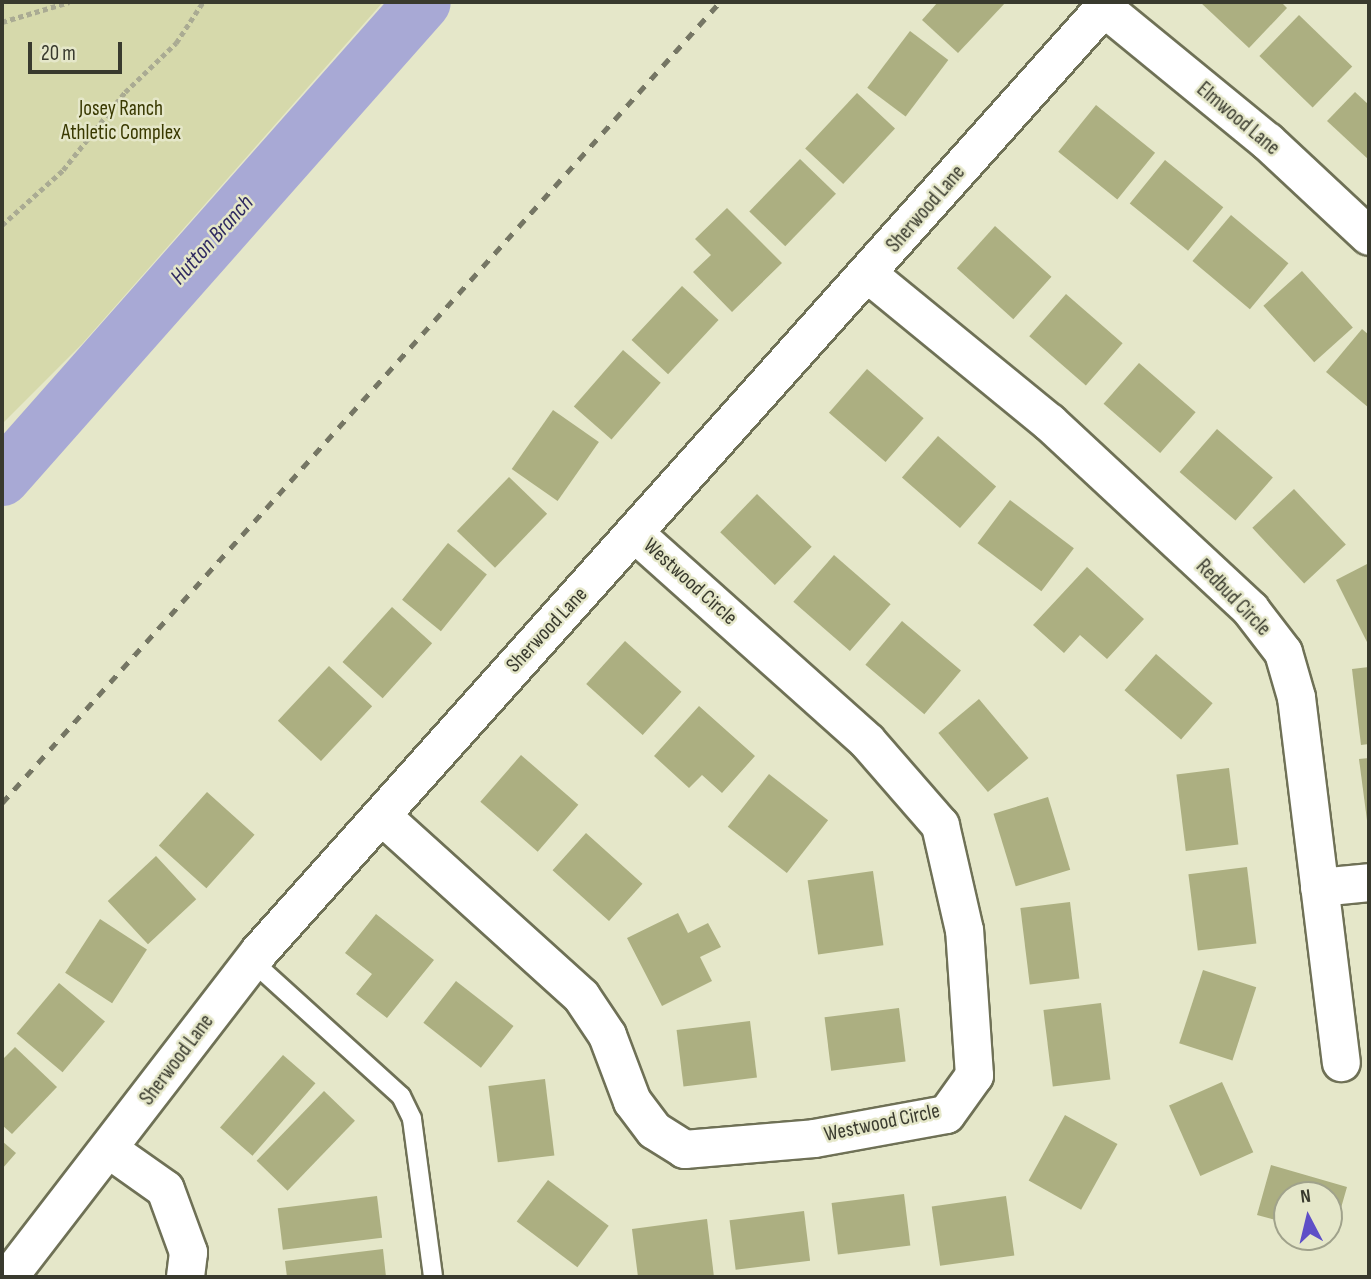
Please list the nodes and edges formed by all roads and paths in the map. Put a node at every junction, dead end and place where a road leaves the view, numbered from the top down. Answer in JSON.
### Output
{"nodes":[{"id":1,"x":69,"y":2,"type":"edge"},
{"id":2,"x":203,"y":2,"type":"edge"},
{"id":3,"x":1105,"y":4,"type":"edge"},
{"id":4,"x":2,"y":22,"type":"edge"},
{"id":5,"x":2,"y":225,"type":"edge"},
{"id":6,"x":1369,"y":236,"type":"edge"},
{"id":7,"x":868,"y":274,"type":"junction"},
{"id":8,"x":636,"y":535,"type":"junction"},
{"id":9,"x":382,"y":816,"type":"junction"},
{"id":10,"x":1369,"y":882,"type":"edge"},
{"id":11,"x":1320,"y":887,"type":"junction"},
{"id":12,"x":253,"y":961,"type":"junction"},
{"id":13,"x":1341,"y":1062,"type":"dead end"},
{"id":14,"x":110,"y":1150,"type":"junction"},
{"id":15,"x":8,"y":1277,"type":"edge"},
{"id":16,"x":185,"y":1277,"type":"edge"},
{"id":17,"x":433,"y":1277,"type":"edge"}],
"edges":[{"from":1,"to":4,"type":"path"},
{"from":2,"to":5,"type":"path"},
{"from":3,"to":6,"type":"street","name":"Elmwood Lane"},
{"from":3,"to":7,"type":"street","name":"Sherwood Lane"},
{"from":7,"to":8,"type":"street","name":"Sherwood Lane"},
{"from":7,"to":11,"type":"street","name":"Redbud Circle"},
{"from":8,"to":9,"type":"street","name":"Sherwood Lane"},
{"from":8,"to":9,"type":"street","name":"Westwood Circle"},
{"from":9,"to":12,"type":"street","name":"Sherwood Lane"},
{"from":10,"to":11,"type":"street"},
{"from":11,"to":13,"type":"street","name":"Redbud Circle"},
{"from":12,"to":14,"type":"street","name":"Sherwood Lane"},
{"from":12,"to":17,"type":"lane"},
{"from":14,"to":15,"type":"street","name":"Sherwood Lane"},
{"from":14,"to":16,"type":"street"}]}
